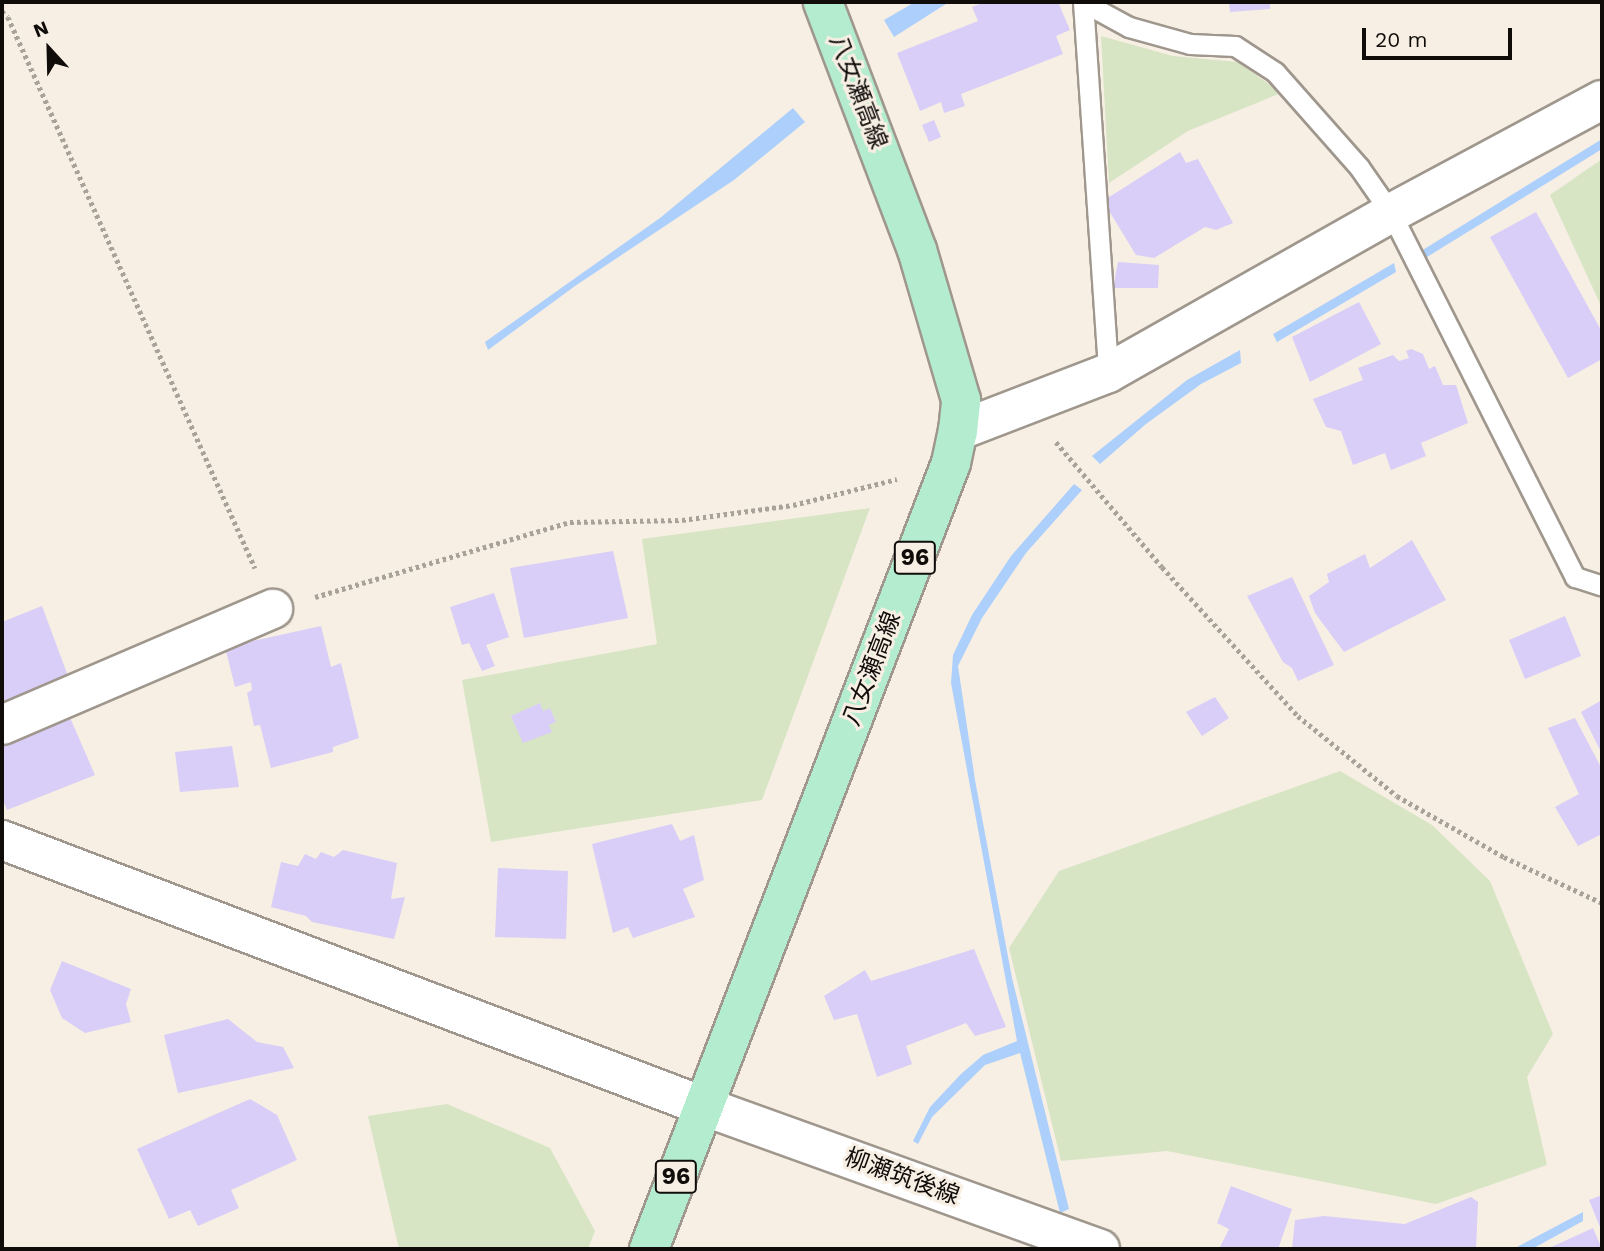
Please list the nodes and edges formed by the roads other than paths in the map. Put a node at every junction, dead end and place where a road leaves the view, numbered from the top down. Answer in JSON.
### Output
{"nodes":[{"id":1,"x":823,"y":2,"type":"edge"},
{"id":2,"x":1602,"y":100,"type":"edge"},
{"id":3,"x":1391,"y":213,"type":"junction"},
{"id":4,"x":1108,"y":373,"type":"junction"},
{"id":5,"x":958,"y":431,"type":"junction"},
{"id":6,"x":1602,"y":586,"type":"edge"},
{"id":7,"x":273,"y":609,"type":"road end"},
{"id":8,"x":2,"y":725,"type":"edge"},
{"id":9,"x":2,"y":840,"type":"edge"},
{"id":10,"x":704,"y":1106,"type":"junction"},
{"id":11,"x":1063,"y":1242,"type":"edge"},
{"id":12,"x":649,"y":1249,"type":"edge"},
{"id":13,"x":1100,"y":1249,"type":"edge"}],
"edges":[{"from":1,"to":5,"type":"main road","name":"八女瀬高線","number":"96"},
{"from":2,"to":3,"type":"street"},
{"from":3,"to":4,"type":"street"},
{"from":3,"to":4,"type":"lane"},
{"from":3,"to":6,"type":"lane"},
{"from":4,"to":5,"type":"street"},
{"from":5,"to":10,"type":"main road","name":"八女瀬高線","number":"96"},
{"from":7,"to":8,"type":"street"},
{"from":9,"to":10,"type":"street","name":"柳瀬筑後線"},
{"from":10,"to":11,"type":"street","name":"柳瀬筑後線"},
{"from":10,"to":12,"type":"main road","name":"八女瀬高線","number":"96"},
{"from":11,"to":13,"type":"street","name":"柳瀬筑後線"}]}
